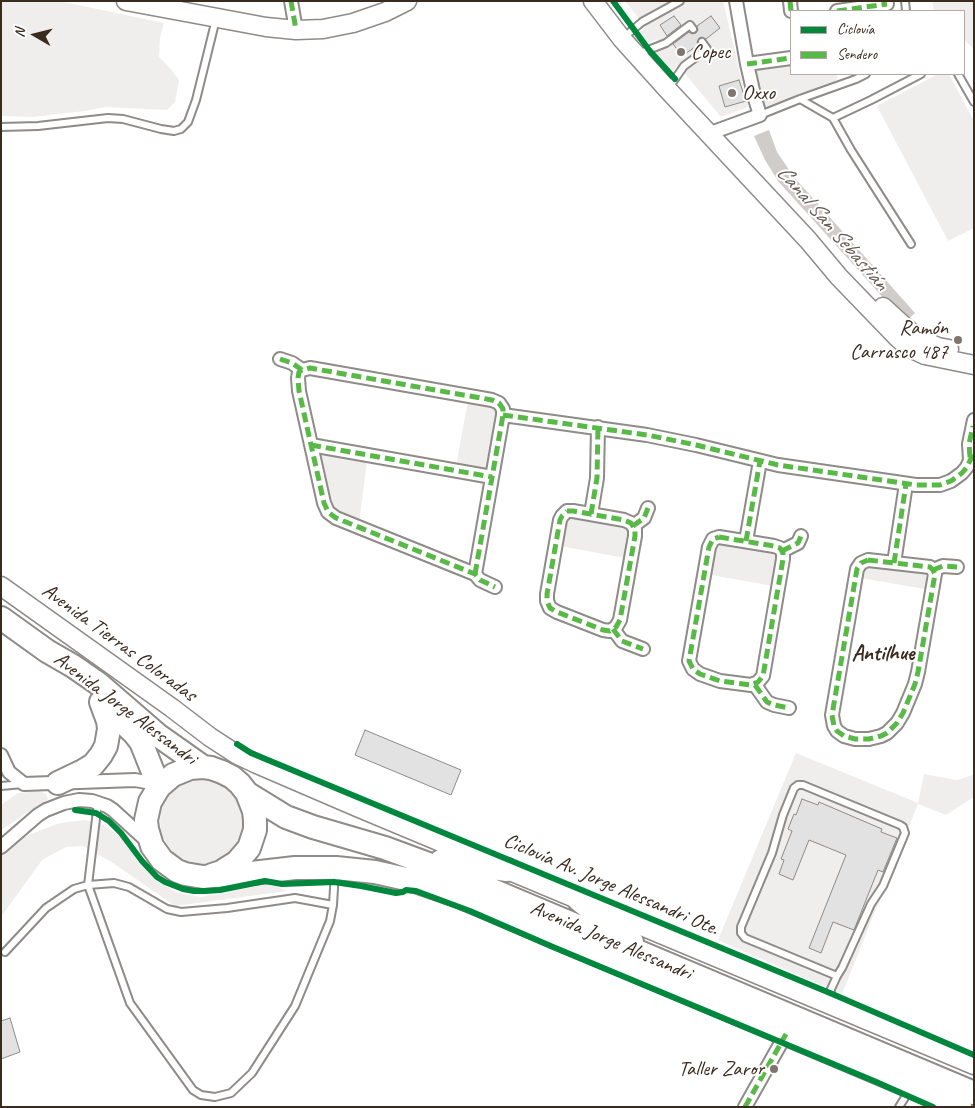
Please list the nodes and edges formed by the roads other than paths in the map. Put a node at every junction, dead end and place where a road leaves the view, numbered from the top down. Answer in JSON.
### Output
{"nodes":[{"id":1,"x":126,"y":1,"type":"edge"},
{"id":2,"x":291,"y":1,"type":"edge"},
{"id":3,"x":407,"y":1,"type":"edge"},
{"id":4,"x":593,"y":1,"type":"edge"},
{"id":5,"x":680,"y":1,"type":"edge"},
{"id":6,"x":736,"y":1,"type":"edge"},
{"id":7,"x":887,"y":4,"type":"dead end"},
{"id":8,"x":844,"y":10,"type":"edge"},
{"id":9,"x":216,"y":18,"type":"junction"},
{"id":10,"x":693,"y":29,"type":"dead end"},
{"id":11,"x":296,"y":30,"type":"junction"},
{"id":12,"x":622,"y":39,"type":"junction"},
{"id":13,"x":702,"y":42,"type":"dead end"},
{"id":14,"x":636,"y":55,"type":"junction"},
{"id":15,"x":790,"y":58,"type":"edge"},
{"id":16,"x":747,"y":64,"type":"junction"},
{"id":17,"x":864,"y":75,"type":"edge"},
{"id":18,"x":919,"y":75,"type":"edge"},
{"id":19,"x":959,"y":75,"type":"edge"},
{"id":20,"x":668,"y":90,"type":"junction"},
{"id":21,"x":800,"y":99,"type":"junction"},
{"id":22,"x":974,"y":102,"type":"edge"},
{"id":23,"x":760,"y":116,"type":"junction"},
{"id":24,"x":833,"y":118,"type":"junction"},
{"id":25,"x":1,"y":126,"type":"edge"},
{"id":26,"x":708,"y":134,"type":"junction"},
{"id":27,"x":808,"y":240,"type":"junction"},
{"id":28,"x":911,"y":244,"type":"dead end"},
{"id":29,"x":974,"y":354,"type":"edge"},
{"id":30,"x":280,"y":359,"type":"dead end"},
{"id":31,"x":974,"y":366,"type":"edge"},
{"id":32,"x":302,"y":370,"type":"junction"},
{"id":33,"x":503,"y":415,"type":"junction"},
{"id":34,"x":973,"y":424,"type":"edge"},
{"id":35,"x":598,"y":427,"type":"junction"},
{"id":36,"x":311,"y":445,"type":"junction"},
{"id":37,"x":971,"y":452,"type":"edge"},
{"id":38,"x":760,"y":461,"type":"junction"},
{"id":39,"x":492,"y":477,"type":"junction"},
{"id":40,"x":906,"y":484,"type":"junction"},
{"id":41,"x":648,"y":508,"type":"dead end"},
{"id":42,"x":591,"y":514,"type":"junction"},
{"id":43,"x":633,"y":526,"type":"junction"},
{"id":44,"x":801,"y":536,"type":"dead end"},
{"id":45,"x":746,"y":541,"type":"junction"},
{"id":46,"x":782,"y":551,"type":"junction"},
{"id":47,"x":894,"y":563,"type":"junction"},
{"id":48,"x":957,"y":567,"type":"dead end"},
{"id":49,"x":933,"y":570,"type":"junction"},
{"id":50,"x":475,"y":574,"type":"junction"},
{"id":51,"x":1,"y":586,"type":"edge"},
{"id":52,"x":495,"y":587,"type":"dead end"},
{"id":53,"x":1,"y":618,"type":"edge"},
{"id":54,"x":613,"y":630,"type":"junction"},
{"id":55,"x":643,"y":649,"type":"dead end"},
{"id":56,"x":48,"y":651,"type":"junction"},
{"id":57,"x":755,"y":685,"type":"junction"},
{"id":58,"x":101,"y":702,"type":"junction"},
{"id":59,"x":789,"y":708,"type":"dead end"},
{"id":60,"x":210,"y":737,"type":"junction"},
{"id":61,"x":236,"y":754,"type":"joint"},
{"id":62,"x":1,"y":755,"type":"edge"},
{"id":63,"x":207,"y":768,"type":"junction"},
{"id":64,"x":58,"y":783,"type":"junction"},
{"id":65,"x":24,"y":784,"type":"junction"},
{"id":66,"x":1,"y":786,"type":"edge"},
{"id":67,"x":159,"y":787,"type":"junction"},
{"id":68,"x":247,"y":793,"type":"junction"},
{"id":69,"x":98,"y":802,"type":"junction"},
{"id":70,"x":152,"y":846,"type":"junction"},
{"id":71,"x":1,"y":847,"type":"edge"},
{"id":72,"x":408,"y":856,"type":"junction"},
{"id":73,"x":336,"y":868,"type":"junction"},
{"id":74,"x":507,"y":870,"type":"junction"},
{"id":75,"x":212,"y":875,"type":"junction"},
{"id":76,"x":88,"y":885,"type":"junction"},
{"id":77,"x":579,"y":900,"type":"junction"},
{"id":78,"x":333,"y":905,"type":"junction"},
{"id":79,"x":5,"y":952,"type":"dead end"},
{"id":80,"x":652,"y":959,"type":"junction"},
{"id":81,"x":836,"y":976,"type":"junction"},
{"id":82,"x":830,"y":1005,"type":"junction"},
{"id":83,"x":786,"y":1034,"type":"junction"},
{"id":84,"x":974,"y":1065,"type":"edge"},
{"id":85,"x":911,"y":1086,"type":"junction"},
{"id":86,"x":974,"y":1093,"type":"edge"},
{"id":87,"x":954,"y":1105,"type":"edge"},
{"id":88,"x":745,"y":1107,"type":"edge"},
{"id":89,"x":899,"y":1107,"type":"edge"}],
"edges":[{"from":1,"to":9,"type":"street"},
{"from":2,"to":11,"type":"street"},
{"from":3,"to":11,"type":"street"},
{"from":4,"to":12,"type":"street"},
{"from":5,"to":12,"type":"lane"},
{"from":6,"to":16,"type":"street"},
{"from":7,"to":8,"type":"street"},
{"from":9,"to":11,"type":"street"},
{"from":9,"to":25,"type":"lane"},
{"from":10,"to":14,"type":"lane"},
{"from":12,"to":14,"type":"street"},
{"from":13,"to":20,"type":"lane"},
{"from":14,"to":20,"type":"street"},
{"from":15,"to":16,"type":"street"},
{"from":16,"to":23,"type":"street"},
{"from":17,"to":21,"type":"lane"},
{"from":18,"to":24,"type":"lane"},
{"from":19,"to":22,"type":"lane"},
{"from":20,"to":26,"type":"street"},
{"from":21,"to":23,"type":"lane"},
{"from":21,"to":24,"type":"lane"},
{"from":23,"to":26,"type":"street"},
{"from":24,"to":28,"type":"lane"},
{"from":26,"to":27,"type":"street"},
{"from":27,"to":29,"type":"street"},
{"from":27,"to":31,"type":"street"},
{"from":30,"to":32,"type":"street"},
{"from":32,"to":33,"type":"street"},
{"from":32,"to":36,"type":"street"},
{"from":33,"to":35,"type":"street"},
{"from":33,"to":39,"type":"street"},
{"from":34,"to":37,"type":"street"},
{"from":35,"to":38,"type":"street"},
{"from":35,"to":42,"type":"street"},
{"from":36,"to":39,"type":"street"},
{"from":36,"to":50,"type":"street"},
{"from":37,"to":40,"type":"street"},
{"from":38,"to":40,"type":"street"},
{"from":38,"to":45,"type":"street"},
{"from":39,"to":50,"type":"street"},
{"from":40,"to":47,"type":"street"},
{"from":41,"to":43,"type":"street"},
{"from":42,"to":43,"type":"street"},
{"from":42,"to":54,"type":"street"},
{"from":43,"to":54,"type":"street"},
{"from":44,"to":46,"type":"street"},
{"from":45,"to":46,"type":"street"},
{"from":45,"to":57,"type":"street"},
{"from":46,"to":57,"type":"street"},
{"from":47,"to":49,"type":"street"},
{"from":47,"to":49,"type":"street"},
{"from":48,"to":49,"type":"street"},
{"from":50,"to":52,"type":"street"},
{"from":51,"to":60,"type":"street","name":"Avenida Tierras Coloradas"},
{"from":53,"to":56,"type":"highway","name":"Avenida Jorge Alessandri"},
{"from":54,"to":55,"type":"street"},
{"from":56,"to":58,"type":"highway","name":"Avenida Jorge Alessandri"},
{"from":56,"to":63,"type":"highway","name":"Avenida Jorge Alessandri"},
{"from":57,"to":59,"type":"street"},
{"from":58,"to":64,"type":"highway"},
{"from":58,"to":67,"type":"highway","name":"Avenida Jorge Alessandri"},
{"from":60,"to":61,"type":"street","name":"Avenida Tierras Coloradas"},
{"from":60,"to":63,"type":"street"},
{"from":61,"to":74,"type":"street","name":"Avenida Jorge Alessandri"},
{"from":62,"to":65,"type":"street"},
{"from":63,"to":67,"type":"highway","name":"Avenida Jorge Alessandri"},
{"from":63,"to":68,"type":"highway","name":"Avenida Jorge Alessandri"},
{"from":64,"to":65,"type":"street"},
{"from":64,"to":67,"type":"street"},
{"from":65,"to":66,"type":"lane"},
{"from":67,"to":70,"type":"highway","name":"Avenida Jorge Alessandri"},
{"from":68,"to":72,"type":"highway","name":"Avenida Jorge Alessandri"},
{"from":68,"to":75,"type":"highway","name":"Avenida Jorge Alessandri"},
{"from":69,"to":70,"type":"street"},
{"from":69,"to":71,"type":"street"},
{"from":69,"to":76,"type":"lane"},
{"from":70,"to":75,"type":"highway","name":"Avenida Jorge Alessandri"},
{"from":72,"to":74,"type":"highway"},
{"from":72,"to":80,"type":"highway","name":"Avenida Jorge Alessandri"},
{"from":73,"to":75,"type":"highway","name":"Avenida Jorge Alessandri"},
{"from":73,"to":78,"type":"lane"},
{"from":73,"to":83,"type":"highway","name":"Avenida Jorge Alessandri"},
{"from":74,"to":77,"type":"street","name":"Avenida Jorge Alessandri"},
{"from":76,"to":78,"type":"lane"},
{"from":76,"to":78,"type":"lane"},
{"from":76,"to":79,"type":"lane"},
{"from":77,"to":80,"type":"highway"},
{"from":77,"to":82,"type":"street","name":"Avenida Jorge Alessandri"},
{"from":80,"to":86,"type":"highway","name":"Avenida Jorge Alessandri"},
{"from":81,"to":81,"type":"lane"},
{"from":81,"to":82,"type":"lane"},
{"from":82,"to":84,"type":"street","name":"Avenida Jorge Alessandri"},
{"from":83,"to":85,"type":"highway","name":"Avenida Jorge Alessandri"},
{"from":83,"to":88,"type":"street"},
{"from":85,"to":87,"type":"highway","name":"Avenida Jorge Alessandri"},
{"from":85,"to":89,"type":"lane"}]}
